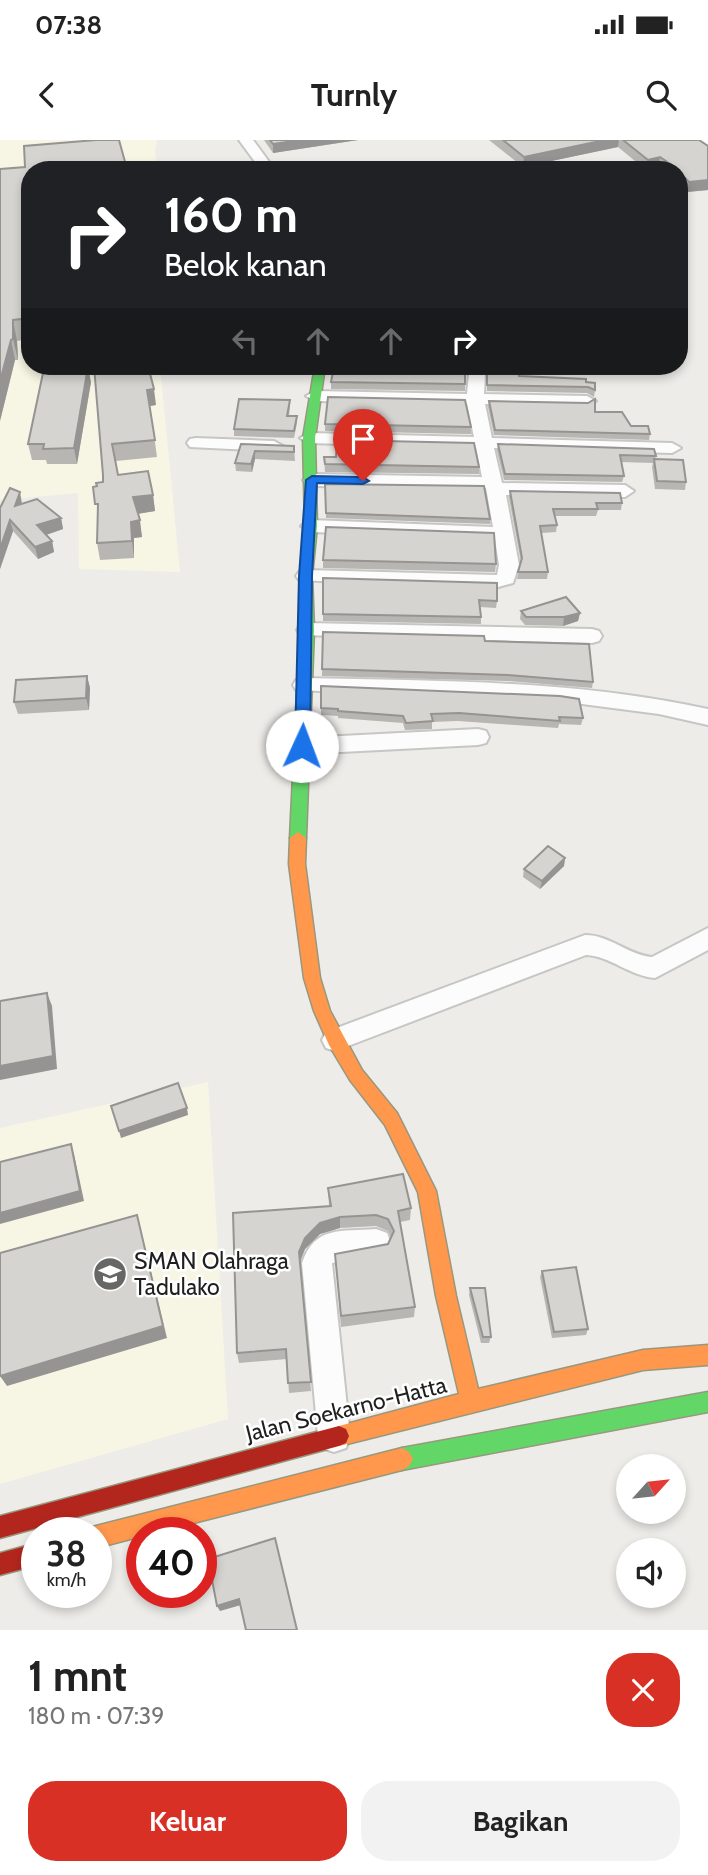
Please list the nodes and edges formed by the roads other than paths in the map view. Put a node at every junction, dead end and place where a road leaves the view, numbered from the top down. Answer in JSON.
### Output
{"nodes":[{"id":1,"x":246,"y":140,"type":"edge"},
{"id":2,"x":261,"y":161,"type":"edge"},
{"id":3,"x":318,"y":375,"type":"edge"},
{"id":4,"x":477,"y":375,"type":"edge"},
{"id":5,"x":315,"y":396,"type":"junction"},
{"id":6,"x":475,"y":400,"type":"junction"},
{"id":7,"x":587,"y":401,"type":"edge"},
{"id":8,"x":309,"y":442,"type":"junction"},
{"id":9,"x":196,"y":443,"type":"dead end"},
{"id":10,"x":484,"y":443,"type":"junction"},
{"id":11,"x":672,"y":448,"type":"dead end"},
{"id":12,"x":312,"y":480,"type":"junction"},
{"id":13,"x":494,"y":486,"type":"junction"},
{"id":14,"x":625,"y":491,"type":"dead end"},
{"id":15,"x":310,"y":526,"type":"junction"},
{"id":16,"x":501,"y":533,"type":"junction"},
{"id":17,"x":306,"y":576,"type":"junction"},
{"id":18,"x":307,"y":630,"type":"junction"},
{"id":19,"x":592,"y":636,"type":"dead end"},
{"id":20,"x":304,"y":685,"type":"junction"},
{"id":21,"x":708,"y":717,"type":"edge"},
{"id":22,"x":478,"y":737,"type":"dead end"},
{"id":23,"x":302,"y":746,"type":"junction"},
{"id":24,"x":708,"y":938,"type":"edge"},
{"id":25,"x":335,"y":1040,"type":"junction"},
{"id":26,"x":376,"y":1243,"type":"edge"},
{"id":27,"x":708,"y":1354,"type":"edge"},
{"id":28,"x":471,"y":1401,"type":"junction"},
{"id":29,"x":708,"y":1402,"type":"edge"},
{"id":30,"x":334,"y":1436,"type":"junction"},
{"id":31,"x":0,"y":1527,"type":"edge"},
{"id":32,"x":112,"y":1533,"type":"edge"},
{"id":33,"x":21,"y":1558,"type":"edge"},
{"id":34,"x":0,"y":1564,"type":"edge"}],
"edges":[{"from":1,"to":2,"type":"street"},
{"from":3,"to":5,"type":"street"},
{"from":4,"to":6,"type":"street"},
{"from":5,"to":6,"type":"street"},
{"from":5,"to":8,"type":"street"},
{"from":6,"to":7,"type":"street"},
{"from":6,"to":10,"type":"street"},
{"from":8,"to":9,"type":"street"},
{"from":8,"to":10,"type":"street"},
{"from":8,"to":12,"type":"street"},
{"from":10,"to":11,"type":"street"},
{"from":10,"to":13,"type":"street"},
{"from":12,"to":13,"type":"street"},
{"from":12,"to":15,"type":"street"},
{"from":13,"to":14,"type":"street"},
{"from":13,"to":16,"type":"street"},
{"from":15,"to":16,"type":"street"},
{"from":15,"to":17,"type":"street"},
{"from":16,"to":17,"type":"street"},
{"from":17,"to":18,"type":"street"},
{"from":18,"to":19,"type":"street"},
{"from":18,"to":20,"type":"street"},
{"from":20,"to":21,"type":"street"},
{"from":20,"to":23,"type":"street"},
{"from":22,"to":23,"type":"street"},
{"from":23,"to":25,"type":"street"},
{"from":24,"to":25,"type":"street"},
{"from":25,"to":28,"type":"street"},
{"from":26,"to":30,"type":"street"},
{"from":27,"to":28,"type":"street","name":"Jalan Soekarno-Hatta"},
{"from":28,"to":30,"type":"street","name":"Jalan Soekarno-Hatta"},
{"from":29,"to":32,"type":"street"},
{"from":30,"to":31,"type":"street","name":"Jalan Soekarno-Hatta"},
{"from":33,"to":34,"type":"street"}]}
